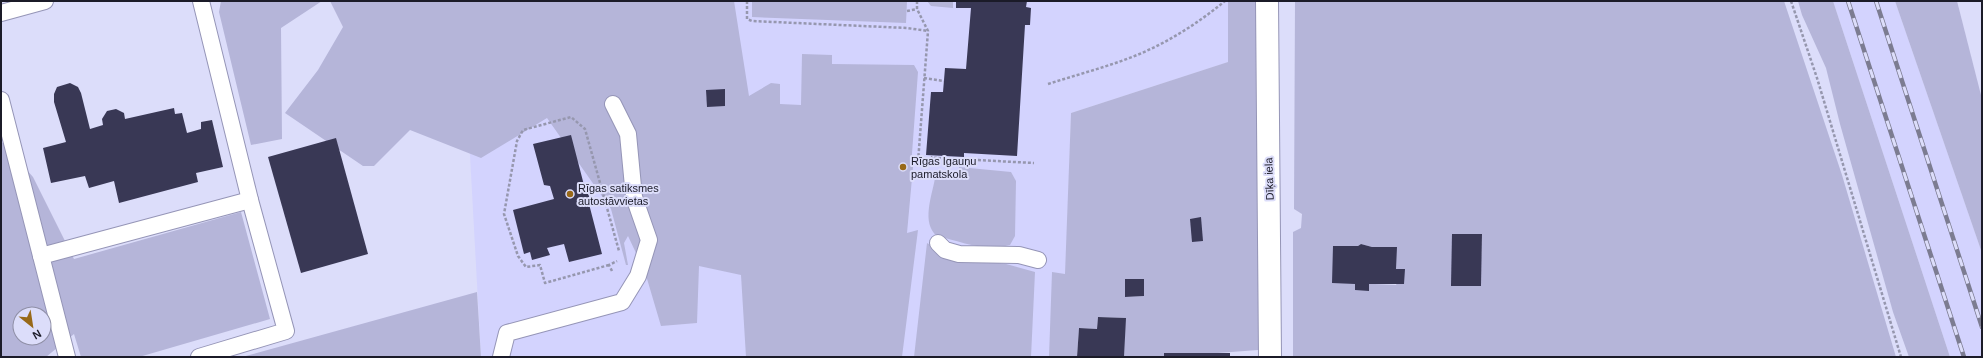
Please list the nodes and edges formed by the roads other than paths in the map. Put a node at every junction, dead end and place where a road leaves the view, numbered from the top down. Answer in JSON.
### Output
{"nodes":[{"id":1,"x":44,"y":1,"type":"edge"},
{"id":2,"x":201,"y":1,"type":"edge"},
{"id":3,"x":1267,"y":1,"type":"edge"},
{"id":4,"x":1,"y":13,"type":"edge"},
{"id":5,"x":1,"y":100,"type":"edge"},
{"id":6,"x":613,"y":104,"type":"dead end"},
{"id":7,"x":250,"y":200,"type":"junction"},
{"id":8,"x":938,"y":243,"type":"dead end"},
{"id":9,"x":41,"y":256,"type":"junction"},
{"id":10,"x":1038,"y":260,"type":"dead end"},
{"id":11,"x":221,"y":354,"type":"edge"},
{"id":12,"x":67,"y":357,"type":"edge"},
{"id":13,"x":199,"y":357,"type":"edge"},
{"id":14,"x":500,"y":357,"type":"edge"},
{"id":15,"x":1270,"y":357,"type":"edge"}],
"edges":[{"from":1,"to":4,"type":"lane"},
{"from":2,"to":7,"type":"lane"},
{"from":3,"to":15,"type":"street","name":"Dīķa iela"},
{"from":5,"to":9,"type":"lane"},
{"from":6,"to":14,"type":"lane"},
{"from":7,"to":9,"type":"lane"},
{"from":7,"to":11,"type":"lane"},
{"from":8,"to":10,"type":"lane"},
{"from":9,"to":12,"type":"lane"},
{"from":11,"to":13,"type":"lane"}]}
